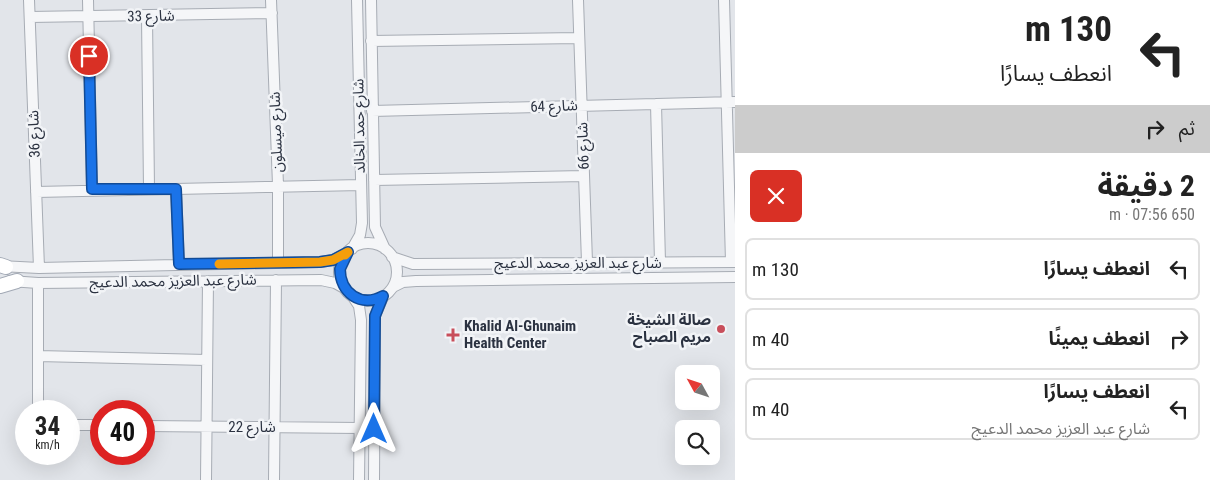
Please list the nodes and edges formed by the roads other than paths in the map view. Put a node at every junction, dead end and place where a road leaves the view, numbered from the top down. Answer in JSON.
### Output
{"nodes":[{"id":1,"x":29,"y":0,"type":"edge"},
{"id":2,"x":88,"y":0,"type":"edge"},
{"id":3,"x":271,"y":0,"type":"edge"},
{"id":4,"x":578,"y":0,"type":"edge"},
{"id":5,"x":724,"y":0,"type":"edge"},
{"id":6,"x":371,"y":2,"type":"edge"},
{"id":7,"x":357,"y":3,"type":"edge"},
{"id":8,"x":272,"y":13,"type":"junction"},
{"id":9,"x":30,"y":17,"type":"junction"},
{"id":10,"x":88,"y":17,"type":"junction"},
{"id":11,"x":147,"y":17,"type":"junction"},
{"id":12,"x":358,"y":23,"type":"junction"},
{"id":13,"x":371,"y":24,"type":"junction"},
{"id":14,"x":579,"y":38,"type":"junction"},
{"id":15,"x":371,"y":41,"type":"junction"},
{"id":16,"x":731,"y":103,"type":"edge"},
{"id":17,"x":656,"y":104,"type":"junction"},
{"id":18,"x":582,"y":105,"type":"junction"},
{"id":19,"x":372,"y":111,"type":"junction"},
{"id":20,"x":584,"y":176,"type":"junction"},
{"id":21,"x":374,"y":180,"type":"junction"},
{"id":22,"x":278,"y":185,"type":"junction"},
{"id":23,"x":360,"y":185,"type":"junction"},
{"id":24,"x":92,"y":189,"type":"junction"},
{"id":25,"x":149,"y":189,"type":"junction"},
{"id":26,"x":176,"y":189,"type":"junction"},
{"id":27,"x":36,"y":192,"type":"junction"},
{"id":28,"x":385,"y":249,"type":"junction"},
{"id":29,"x":350,"y":250,"type":"junction"},
{"id":30,"x":392,"y":257,"type":"junction"},
{"id":31,"x":587,"y":262,"type":"junction"},
{"id":32,"x":660,"y":262,"type":"junction"},
{"id":33,"x":733,"y":262,"type":"edge"},
{"id":34,"x":278,"y":263,"type":"junction"},
{"id":35,"x":179,"y":264,"type":"junction"},
{"id":36,"x":416,"y":264,"type":"junction"},
{"id":37,"x":99,"y":265,"type":"junction"},
{"id":38,"x":2,"y":266,"type":"edge"},
{"id":39,"x":121,"y":266,"type":"junction"},
{"id":40,"x":40,"y":268,"type":"junction"},
{"id":41,"x":735,"y":277,"type":"edge"},
{"id":42,"x":0,"y":280,"type":"edge"},
{"id":43,"x":208,"y":280,"type":"junction"},
{"id":44,"x":276,"y":280,"type":"junction"},
{"id":45,"x":416,"y":280,"type":"junction"},
{"id":46,"x":17,"y":281,"type":"junction"},
{"id":47,"x":99,"y":282,"type":"junction"},
{"id":48,"x":118,"y":282,"type":"junction"},
{"id":49,"x":38,"y":283,"type":"junction"},
{"id":50,"x":0,"y":286,"type":"edge"},
{"id":51,"x":392,"y":287,"type":"junction"},
{"id":52,"x":344,"y":288,"type":"junction"},
{"id":53,"x":383,"y":296,"type":"junction"},
{"id":54,"x":353,"y":297,"type":"junction"},
{"id":55,"x":38,"y":356,"type":"junction"},
{"id":56,"x":207,"y":360,"type":"junction"},
{"id":57,"x":38,"y":400,"type":"edge"},
{"id":58,"x":155,"y":426,"type":"edge"},
{"id":59,"x":206,"y":427,"type":"junction"},
{"id":60,"x":275,"y":427,"type":"junction"},
{"id":61,"x":360,"y":428,"type":"junction"},
{"id":62,"x":206,"y":480,"type":"edge"},
{"id":63,"x":274,"y":480,"type":"edge"},
{"id":64,"x":359,"y":480,"type":"edge"},
{"id":65,"x":374,"y":480,"type":"edge"}],
"edges":[{"from":1,"to":9,"type":"street","name":"شارع 36"},
{"from":2,"to":10,"type":"street"},
{"from":3,"to":8,"type":"street","name":"شارع ميسلون"},
{"from":4,"to":14,"type":"street","name":"شارع 66"},
{"from":5,"to":16,"type":"street"},
{"from":6,"to":7,"type":"street"},
{"from":6,"to":13,"type":"street","name":"شارع حمد الخالد"},
{"from":7,"to":12,"type":"street","name":"شارع حمد الخالد"},
{"from":8,"to":11,"type":"street","name":"شارع 33"},
{"from":8,"to":22,"type":"street","name":"شارع ميسلون"},
{"from":9,"to":10,"type":"street","name":"شارع 33"},
{"from":9,"to":27,"type":"street","name":"شارع 36"},
{"from":10,"to":11,"type":"street","name":"شارع 33"},
{"from":10,"to":24,"type":"street"},
{"from":11,"to":25,"type":"street"},
{"from":12,"to":13,"type":"street"},
{"from":12,"to":23,"type":"street","name":"شارع حمد الخالد"},
{"from":13,"to":15,"type":"street","name":"شارع حمد الخالد"},
{"from":14,"to":15,"type":"street"},
{"from":14,"to":18,"type":"street","name":"شارع 66"},
{"from":15,"to":19,"type":"street","name":"شارع حمد الخالد"},
{"from":16,"to":17,"type":"street","name":"شارع 64"},
{"from":16,"to":33,"type":"street"},
{"from":17,"to":18,"type":"street","name":"شارع 64"},
{"from":17,"to":32,"type":"street"},
{"from":18,"to":19,"type":"street","name":"شارع 64"},
{"from":18,"to":20,"type":"street","name":"شارع 66"},
{"from":19,"to":21,"type":"street","name":"شارع حمد الخالد"},
{"from":20,"to":21,"type":"street"},
{"from":20,"to":31,"type":"street","name":"شارع 66"},
{"from":21,"to":28,"type":"street","name":"شارع حمد الخالد"},
{"from":22,"to":23,"type":"street"},
{"from":22,"to":26,"type":"street"},
{"from":22,"to":34,"type":"street","name":"شارع ميسلون"},
{"from":23,"to":29,"type":"street","name":"شارع حمد الخالد"},
{"from":24,"to":25,"type":"street"},
{"from":24,"to":27,"type":"street"},
{"from":25,"to":26,"type":"street"},
{"from":26,"to":35,"type":"street"},
{"from":27,"to":40,"type":"street","name":"شارع 36"},
{"from":28,"to":29,"type":"street"},
{"from":28,"to":30,"type":"street"},
{"from":29,"to":34,"type":"street","name":"شارع عبد العزيز محمد الدعيج"},
{"from":29,"to":52,"type":"street"},
{"from":30,"to":36,"type":"street","name":"شارع عبد العزيز محمد الدعيج"},
{"from":30,"to":51,"type":"street"},
{"from":31,"to":32,"type":"street","name":"شارع عبد العزيز محمد الدعيج"},
{"from":31,"to":36,"type":"street","name":"شارع عبد العزيز محمد الدعيج"},
{"from":32,"to":33,"type":"street","name":"شارع عبد العزيز محمد الدعيج"},
{"from":34,"to":35,"type":"street","name":"شارع عبد العزيز محمد الدعيج"},
{"from":35,"to":39,"type":"street","name":"شارع عبد العزيز محمد الدعيج"},
{"from":36,"to":45,"type":"street"},
{"from":37,"to":39,"type":"street","name":"شارع عبد العزيز محمد الدعيج"},
{"from":37,"to":40,"type":"street","name":"شارع عبد العزيز محمد الدعيج"},
{"from":37,"to":47,"type":"street"},
{"from":38,"to":40,"type":"street","name":"شارع عبد العزيز محمد الدعيج"},
{"from":39,"to":48,"type":"street"},
{"from":41,"to":45,"type":"street","name":"شارع عبد العزيز محمد الدعيج"},
{"from":42,"to":46,"type":"street","name":"شارع عبد العزيز محمد الدعيج"},
{"from":43,"to":44,"type":"street","name":"شارع عبد العزيز محمد الدعيج"},
{"from":43,"to":48,"type":"street","name":"شارع عبد العزيز محمد الدعيج"},
{"from":43,"to":56,"type":"street"},
{"from":44,"to":52,"type":"street","name":"شارع عبد العزيز محمد الدعيج"},
{"from":44,"to":60,"type":"street"},
{"from":45,"to":51,"type":"street","name":"شارع عبد العزيز محمد الدعيج"},
{"from":46,"to":49,"type":"street","name":"شارع عبد العزيز محمد الدعيج"},
{"from":46,"to":50,"type":"main road"},
{"from":47,"to":48,"type":"street","name":"شارع عبد العزيز محمد الدعيج"},
{"from":47,"to":49,"type":"street","name":"شارع عبد العزيز محمد الدعيج"},
{"from":49,"to":55,"type":"street"},
{"from":51,"to":53,"type":"street"},
{"from":52,"to":54,"type":"street"},
{"from":53,"to":54,"type":"street"},
{"from":53,"to":65,"type":"street"},
{"from":54,"to":61,"type":"street"},
{"from":55,"to":56,"type":"street"},
{"from":55,"to":57,"type":"street"},
{"from":56,"to":59,"type":"street"},
{"from":58,"to":59,"type":"street","name":"شارع 22"},
{"from":59,"to":60,"type":"street","name":"شارع 22"},
{"from":59,"to":62,"type":"street"},
{"from":60,"to":61,"type":"street","name":"شارع 22"},
{"from":60,"to":63,"type":"street"},
{"from":61,"to":64,"type":"street"}]}
